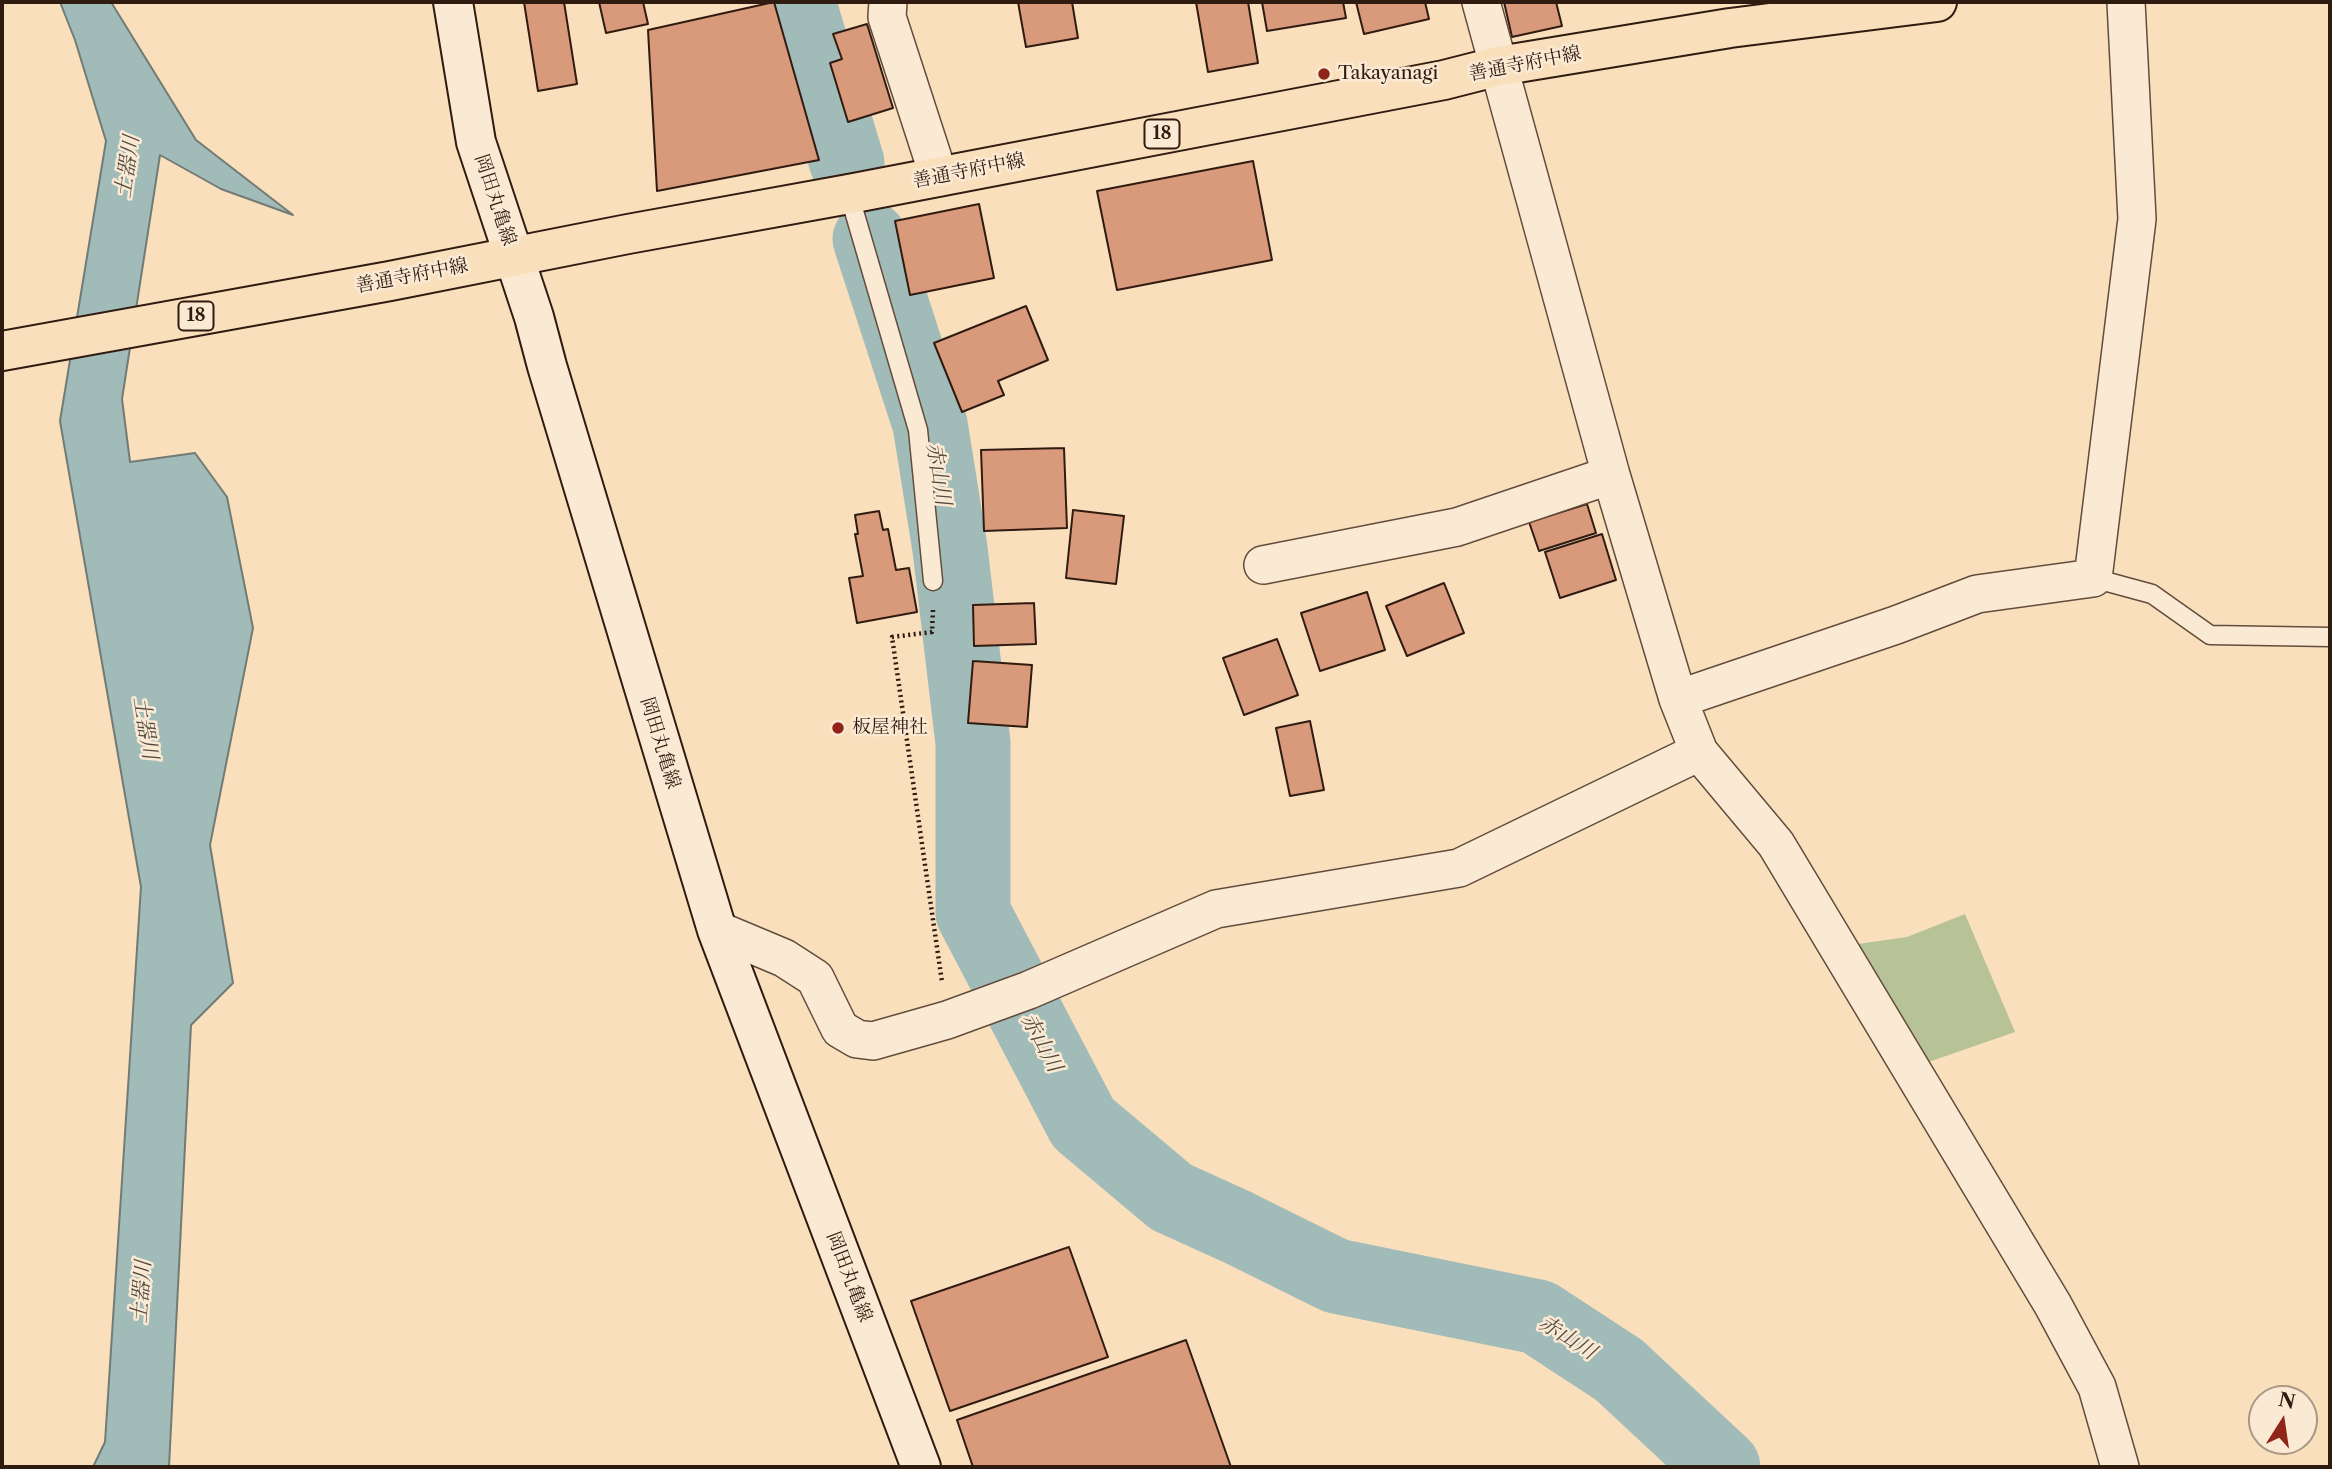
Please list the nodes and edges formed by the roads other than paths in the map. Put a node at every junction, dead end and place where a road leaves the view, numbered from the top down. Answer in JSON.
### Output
{"nodes":[{"id":1,"x":453,"y":2,"type":"edge"},
{"id":2,"x":888,"y":2,"type":"edge"},
{"id":3,"x":1481,"y":2,"type":"edge"},
{"id":4,"x":1937,"y":2,"type":"edge"},
{"id":5,"x":2126,"y":2,"type":"edge"},
{"id":6,"x":1499,"y":66,"type":"junction"},
{"id":7,"x":939,"y":177,"type":"junction"},
{"id":8,"x":849,"y":194,"type":"junction"},
{"id":9,"x":513,"y":256,"type":"junction"},
{"id":10,"x":2,"y":351,"type":"edge"},
{"id":11,"x":1611,"y":475,"type":"junction"},
{"id":12,"x":1263,"y":565,"type":"dead end"},
{"id":13,"x":2092,"y":578,"type":"junction"},
{"id":14,"x":933,"y":581,"type":"road end"},
{"id":15,"x":2330,"y":637,"type":"edge"},
{"id":16,"x":1678,"y":699,"type":"junction"},
{"id":17,"x":1699,"y":752,"type":"junction"},
{"id":18,"x":717,"y":930,"type":"junction"},
{"id":19,"x":921,"y":1467,"type":"edge"},
{"id":20,"x":2120,"y":1467,"type":"edge"}],
"edges":[{"from":1,"to":9,"type":"main road","name":"岡田丸亀線"},
{"from":2,"to":7,"type":"street"},
{"from":3,"to":6,"type":"street"},
{"from":4,"to":6,"type":"main road","name":"善通寺府中線","number":"18"},
{"from":5,"to":13,"type":"street"},
{"from":6,"to":7,"type":"main road","name":"善通寺府中線","number":"18"},
{"from":6,"to":11,"type":"street"},
{"from":7,"to":8,"type":"main road","name":"善通寺府中線","number":"18"},
{"from":8,"to":9,"type":"main road","name":"善通寺府中線","number":"18"},
{"from":8,"to":14,"type":"lane"},
{"from":9,"to":10,"type":"main road","name":"善通寺府中線","number":"18"},
{"from":9,"to":18,"type":"main road","name":"岡田丸亀線"},
{"from":11,"to":12,"type":"street"},
{"from":11,"to":16,"type":"street"},
{"from":13,"to":15,"type":"lane"},
{"from":13,"to":16,"type":"street"},
{"from":16,"to":17,"type":"street"},
{"from":17,"to":18,"type":"street"},
{"from":17,"to":20,"type":"street"},
{"from":18,"to":19,"type":"main road","name":"岡田丸亀線"}]}
